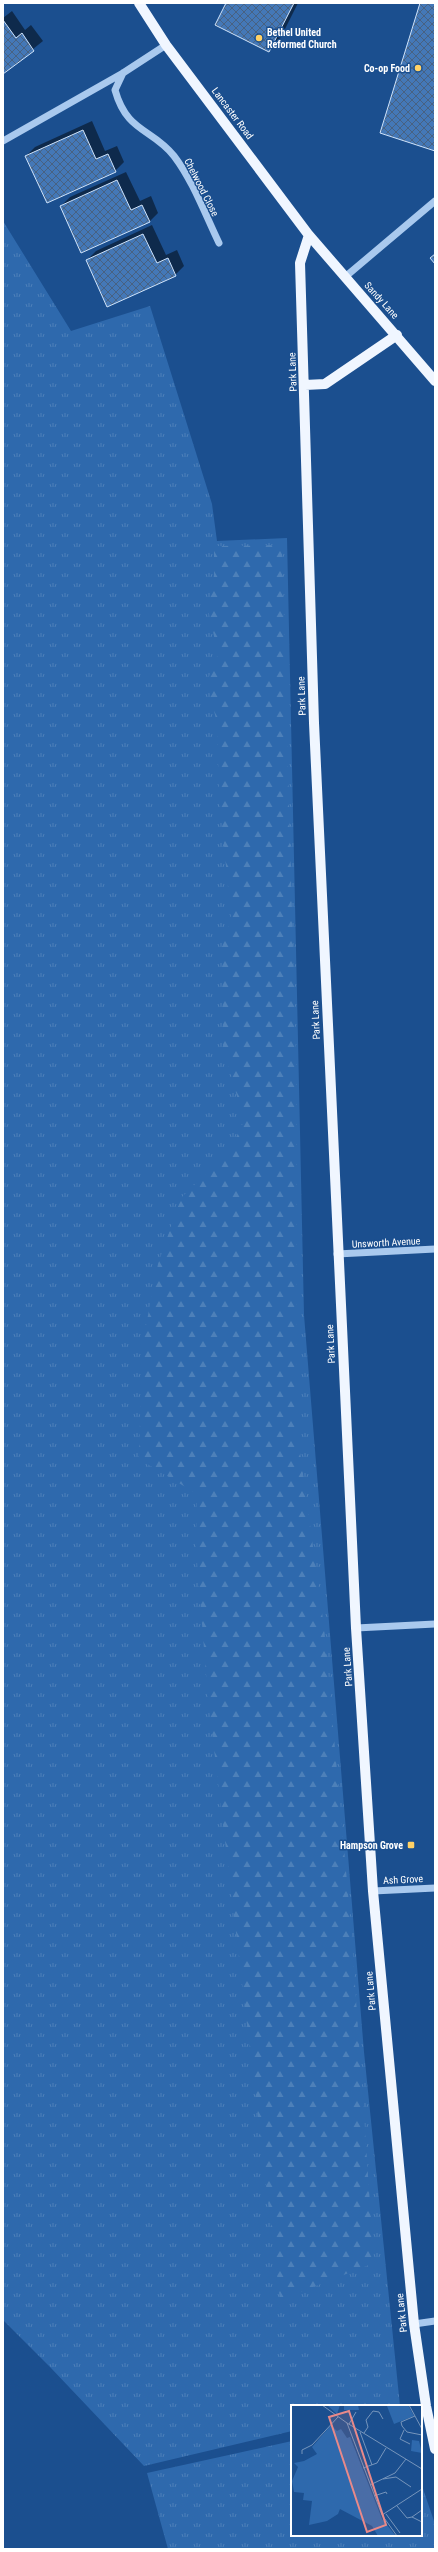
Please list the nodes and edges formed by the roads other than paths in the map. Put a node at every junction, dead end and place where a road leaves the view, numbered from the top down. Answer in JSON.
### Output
{"nodes":[{"id":1,"x":139,"y":3,"type":"edge"},
{"id":2,"x":166,"y":44,"type":"junction"},
{"id":3,"x":123,"y":73,"type":"junction"},
{"id":4,"x":3,"y":141,"type":"edge"},
{"id":5,"x":435,"y":201,"type":"edge"},
{"id":6,"x":310,"y":235,"type":"junction"},
{"id":7,"x":219,"y":243,"type":"dead end"},
{"id":8,"x":345,"y":277,"type":"junction"},
{"id":9,"x":397,"y":335,"type":"junction"},
{"id":10,"x":435,"y":381,"type":"edge"},
{"id":11,"x":305,"y":385,"type":"junction"},
{"id":12,"x":435,"y":1249,"type":"edge"},
{"id":13,"x":337,"y":1254,"type":"junction"},
{"id":14,"x":435,"y":1624,"type":"edge"},
{"id":15,"x":356,"y":1628,"type":"junction"},
{"id":16,"x":435,"y":1888,"type":"edge"},
{"id":17,"x":373,"y":1891,"type":"junction"},
{"id":18,"x":435,"y":2321,"type":"edge"},
{"id":19,"x":414,"y":2324,"type":"junction"},
{"id":20,"x":435,"y":2449,"type":"edge"}],
"edges":[{"from":1,"to":2,"type":"main road","name":"Lancaster Road"},
{"from":2,"to":3,"type":"street"},
{"from":2,"to":6,"type":"main road","name":"Lancaster Road"},
{"from":3,"to":4,"type":"street"},
{"from":3,"to":7,"type":"street","name":"Chelwood Close"},
{"from":5,"to":8,"type":"street"},
{"from":6,"to":8,"type":"main road","name":"Sandy Lane"},
{"from":6,"to":11,"type":"main road","name":"Park Lane"},
{"from":8,"to":9,"type":"main road","name":"Sandy Lane"},
{"from":9,"to":10,"type":"main road","name":"Sandy Lane"},
{"from":9,"to":11,"type":"main road"},
{"from":11,"to":13,"type":"main road","name":"Park Lane"},
{"from":12,"to":13,"type":"street","name":"Unsworth Avenue"},
{"from":13,"to":15,"type":"main road","name":"Park Lane"},
{"from":14,"to":15,"type":"street"},
{"from":15,"to":17,"type":"main road","name":"Park Lane"},
{"from":16,"to":17,"type":"street","name":"Ash Grove"},
{"from":17,"to":19,"type":"main road","name":"Park Lane"},
{"from":18,"to":19,"type":"street"},
{"from":19,"to":20,"type":"main road","name":"Park Lane"}]}
